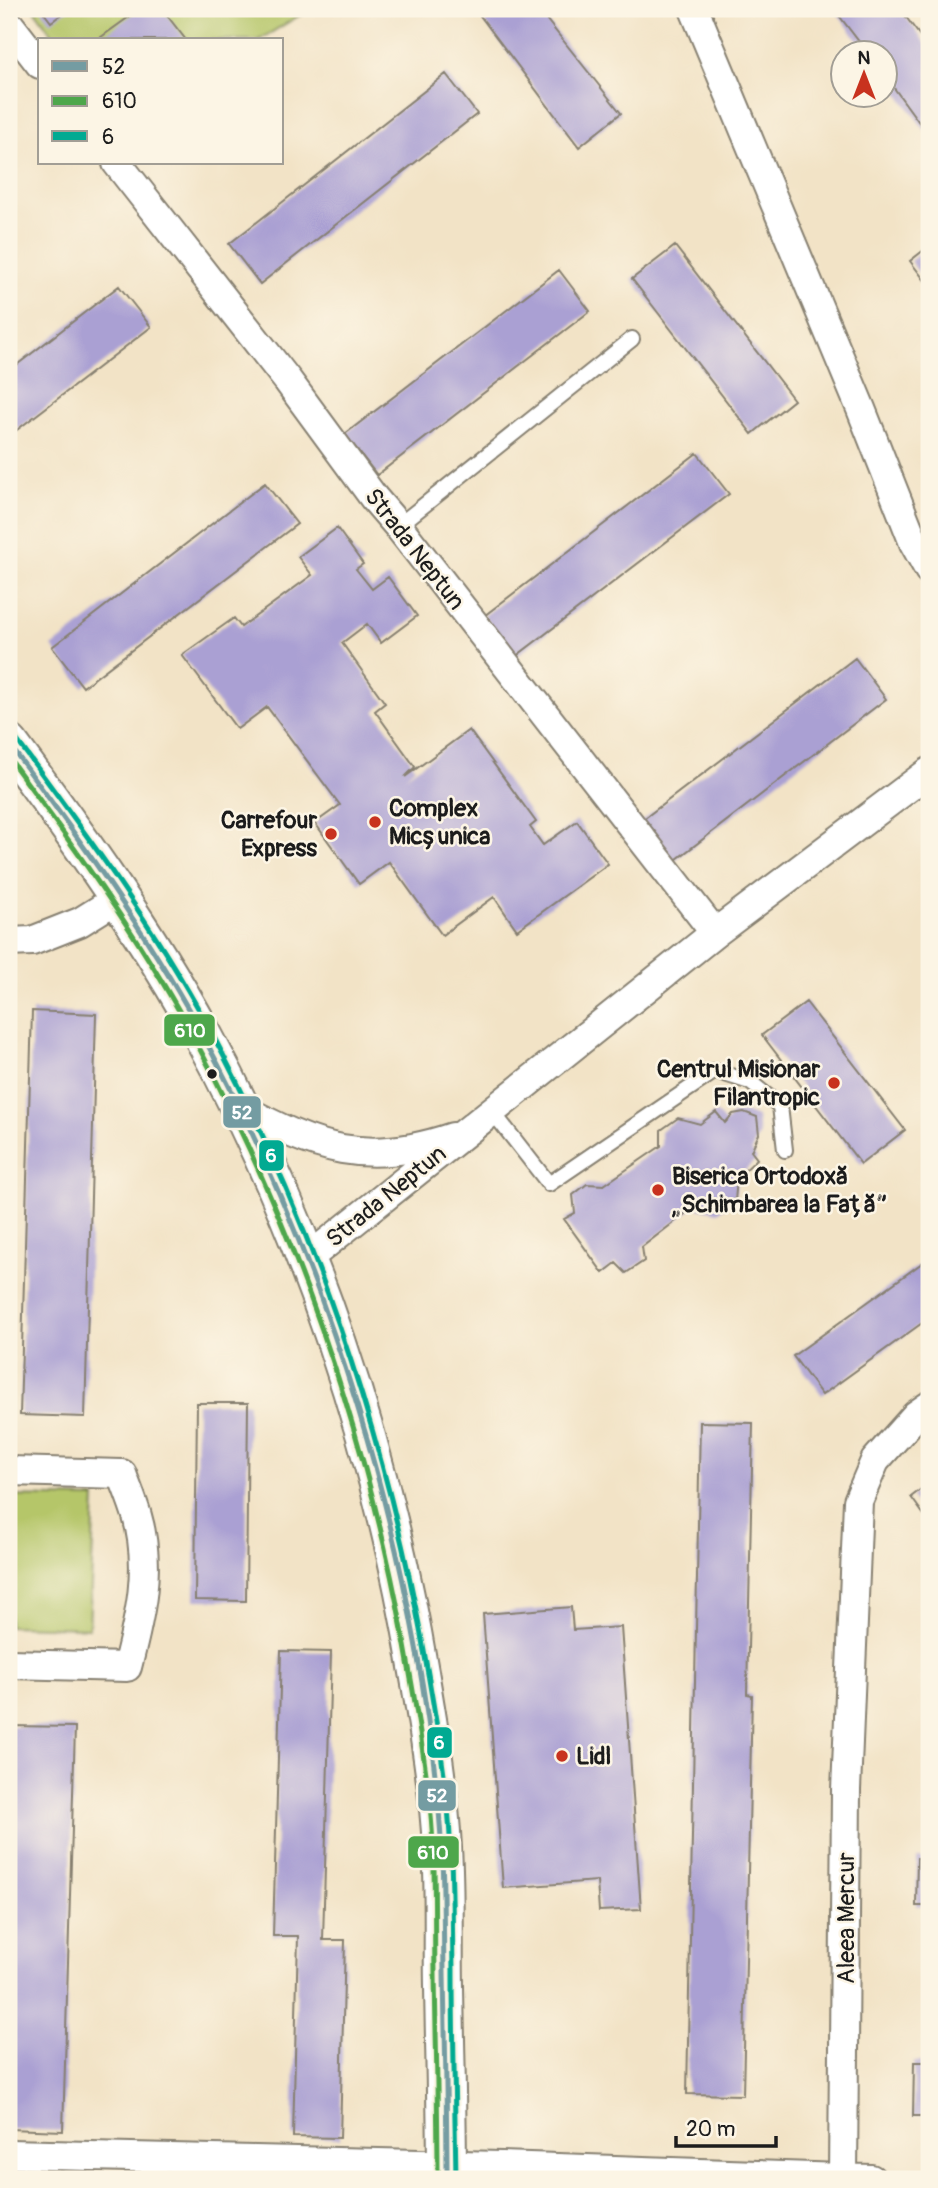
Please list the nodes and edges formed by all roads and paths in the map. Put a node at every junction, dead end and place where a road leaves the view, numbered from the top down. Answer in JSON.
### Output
{"nodes":[{"id":1,"x":694,"y":9,"type":"edge"},
{"id":2,"x":9,"y":24,"type":"edge"},
{"id":3,"x":38,"y":61,"type":"edge"},
{"id":4,"x":118,"y":164,"type":"edge"},
{"id":5,"x":632,"y":339,"type":"dead end"},
{"id":6,"x":398,"y":526,"type":"junction"},
{"id":7,"x":915,"y":543,"type":"junction"},
{"id":8,"x":929,"y":570,"type":"edge"},
{"id":9,"x":929,"y":583,"type":"edge"},
{"id":10,"x":9,"y":744,"type":"edge"},
{"id":11,"x":929,"y":757,"type":"edge"},
{"id":12,"x":920,"y":778,"type":"edge"},
{"id":13,"x":120,"y":897,"type":"junction"},
{"id":14,"x":715,"y":933,"type":"junction"},
{"id":15,"x":9,"y":942,"type":"edge"},
{"id":16,"x":239,"y":1107,"type":"junction"},
{"id":17,"x":492,"y":1111,"type":"junction"},
{"id":18,"x":466,"y":1132,"type":"junction"},
{"id":19,"x":785,"y":1150,"type":"dead end"},
{"id":20,"x":307,"y":1259,"type":"junction"},
{"id":21,"x":929,"y":1406,"type":"edge"},
{"id":22,"x":9,"y":1472,"type":"edge"},
{"id":23,"x":9,"y":1664,"type":"edge"},
{"id":24,"x":9,"y":2154,"type":"edge"},
{"id":25,"x":447,"y":2172,"type":"edge"},
{"id":26,"x":505,"y":2173,"type":"edge"},
{"id":27,"x":843,"y":2179,"type":"edge"},
{"id":28,"x":871,"y":2179,"type":"edge"}],
"edges":[{"from":1,"to":7,"type":"street"},
{"from":2,"to":3,"type":"street"},
{"from":4,"to":6,"type":"street","name":"Strada Neptun"},
{"from":5,"to":6,"type":"lane"},
{"from":6,"to":14,"type":"street","name":"Strada Neptun"},
{"from":7,"to":8,"type":"street"},
{"from":7,"to":9,"type":"street"},
{"from":10,"to":13,"type":"main road"},
{"from":11,"to":12,"type":"street","name":"Strada Neptun"},
{"from":12,"to":14,"type":"street","name":"Strada Neptun"},
{"from":13,"to":15,"type":"street"},
{"from":13,"to":16,"type":"main road"},
{"from":14,"to":17,"type":"street","name":"Strada Neptun"},
{"from":16,"to":18,"type":"street","name":"Strada Neptun"},
{"from":16,"to":20,"type":"main road"},
{"from":17,"to":18,"type":"street","name":"Strada Neptun"},
{"from":17,"to":19,"type":"lane"},
{"from":18,"to":20,"type":"street","name":"Strada Neptun"},
{"from":20,"to":25,"type":"main road"},
{"from":21,"to":27,"type":"street","name":"Aleea Mercur"},
{"from":22,"to":23,"type":"street"},
{"from":24,"to":25,"type":"street"},
{"from":25,"to":26,"type":"street"},
{"from":26,"to":27,"type":"street"},
{"from":27,"to":28,"type":"street"}]}
